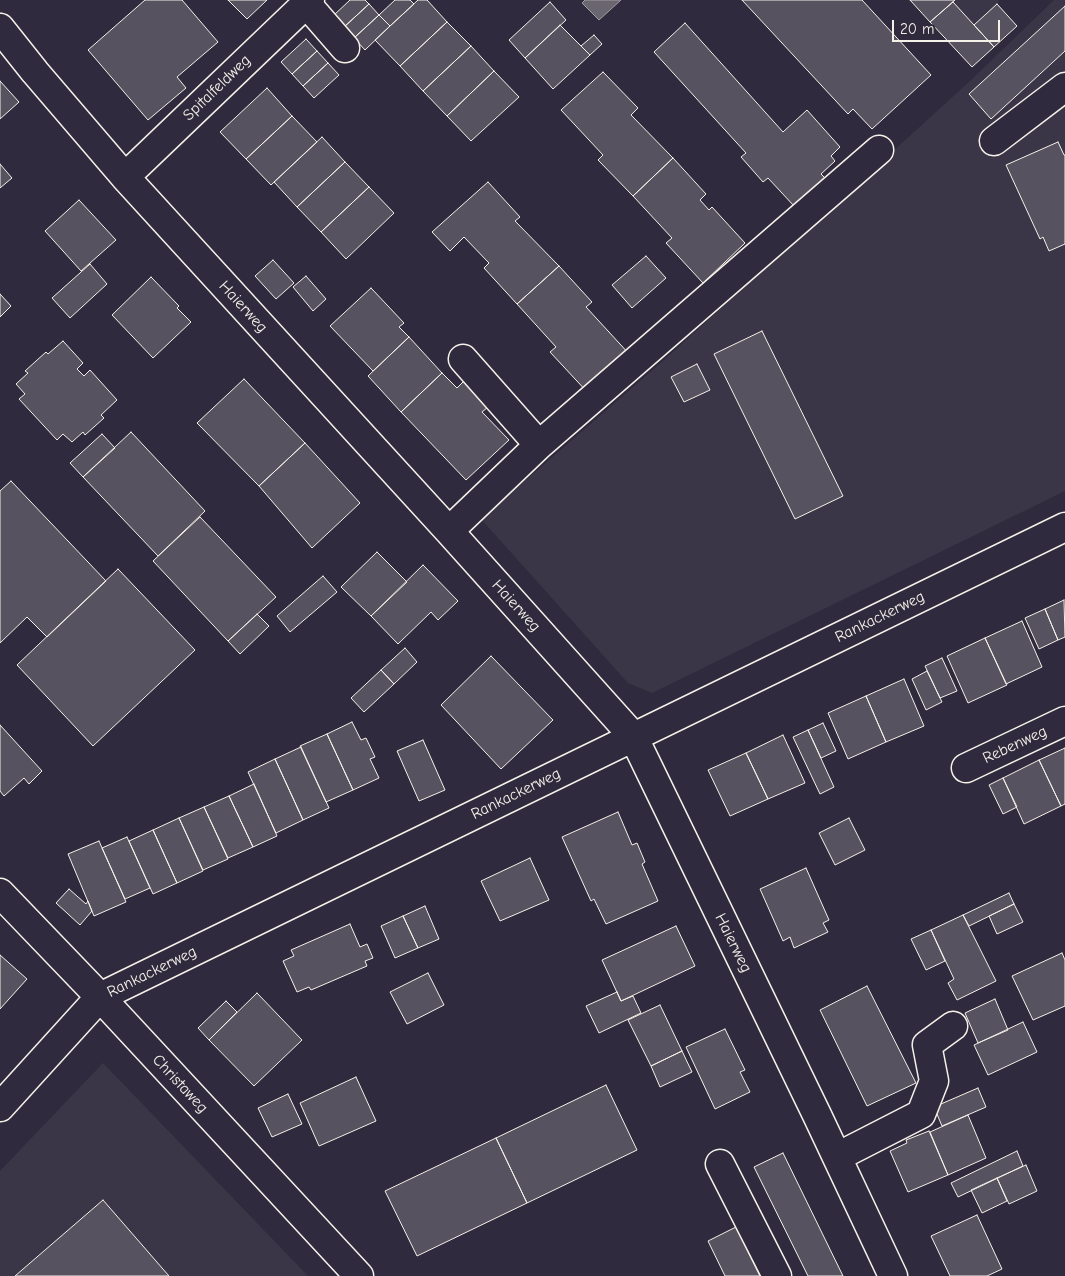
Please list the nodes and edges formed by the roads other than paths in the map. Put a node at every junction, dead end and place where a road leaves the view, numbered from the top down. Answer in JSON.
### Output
{"nodes":[{"id":1,"x":308,"y":2,"type":"edge"},
{"id":2,"x":0,"y":28,"type":"edge"},
{"id":3,"x":345,"y":48,"type":"dead end"},
{"id":4,"x":1065,"y":87,"type":"edge"},
{"id":5,"x":994,"y":141,"type":"dead end"},
{"id":6,"x":879,"y":150,"type":"dead end"},
{"id":7,"x":125,"y":177,"type":"junction"},
{"id":8,"x":463,"y":359,"type":"dead end"},
{"id":9,"x":539,"y":445,"type":"junction"},
{"id":10,"x":1065,"y":527,"type":"edge"},
{"id":11,"x":448,"y":532,"type":"junction"},
{"id":12,"x":1065,"y":721,"type":"edge"},
{"id":13,"x":633,"y":736,"type":"junction"},
{"id":14,"x":966,"y":768,"type":"dead end"},
{"id":15,"x":0,"y":893,"type":"edge"},
{"id":16,"x":100,"y":997,"type":"junction"},
{"id":17,"x":953,"y":1026,"type":"dead end"},
{"id":18,"x":0,"y":1107,"type":"edge"},
{"id":19,"x":837,"y":1157,"type":"junction"},
{"id":20,"x":720,"y":1164,"type":"dead end"},
{"id":21,"x":359,"y":1276,"type":"edge"},
{"id":22,"x":777,"y":1276,"type":"edge"},
{"id":23,"x":893,"y":1276,"type":"edge"}],
"edges":[{"from":1,"to":3,"type":"street"},
{"from":1,"to":7,"type":"street","name":"Spitalfeldweg"},
{"from":2,"to":7,"type":"street","name":"Haierweg"},
{"from":4,"to":5,"type":"street"},
{"from":6,"to":9,"type":"street"},
{"from":7,"to":11,"type":"street","name":"Haierweg"},
{"from":8,"to":9,"type":"street"},
{"from":9,"to":11,"type":"street"},
{"from":10,"to":13,"type":"street","name":"Rankackerweg"},
{"from":11,"to":13,"type":"street","name":"Haierweg"},
{"from":12,"to":14,"type":"street","name":"Rebenweg"},
{"from":13,"to":16,"type":"street","name":"Rankackerweg"},
{"from":13,"to":19,"type":"street","name":"Haierweg"},
{"from":15,"to":16,"type":"street","name":"Christaweg"},
{"from":16,"to":18,"type":"street","name":"Rankackerweg"},
{"from":16,"to":21,"type":"street","name":"Christaweg"},
{"from":17,"to":19,"type":"street"},
{"from":19,"to":23,"type":"street","name":"Haierweg"},
{"from":20,"to":22,"type":"street"}]}
